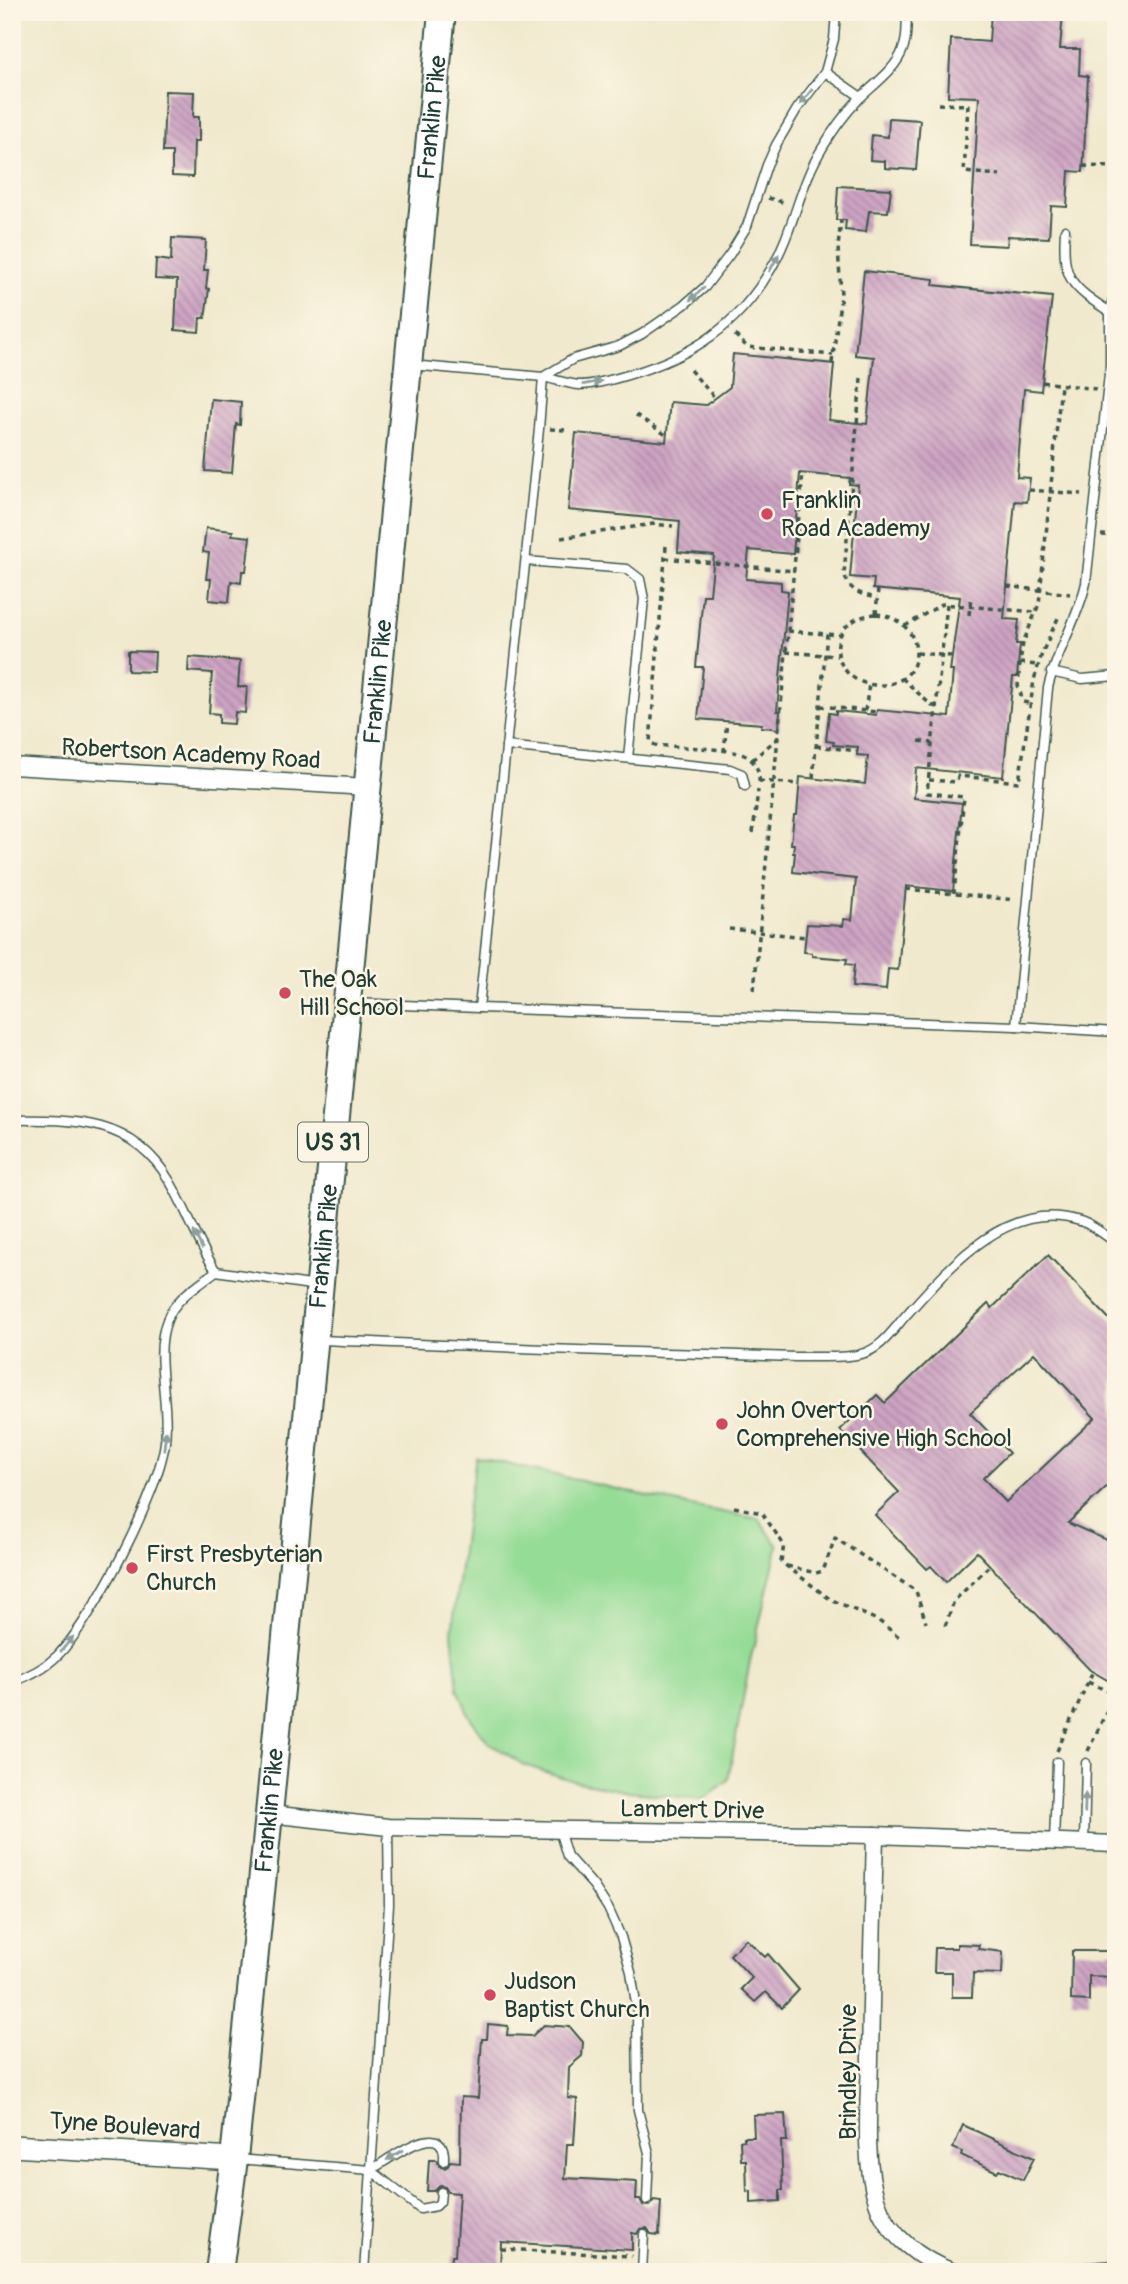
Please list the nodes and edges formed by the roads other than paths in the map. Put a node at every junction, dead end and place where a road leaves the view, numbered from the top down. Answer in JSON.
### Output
{"nodes":[{"id":1,"x":442,"y":12,"type":"edge"},
{"id":2,"x":836,"y":12,"type":"edge"},
{"id":3,"x":907,"y":12,"type":"edge"},
{"id":4,"x":825,"y":72,"type":"junction"},
{"id":5,"x":861,"y":97,"type":"junction"},
{"id":6,"x":1065,"y":230,"type":"dead end"},
{"id":7,"x":1116,"y":286,"type":"edge"},
{"id":8,"x":1110,"y":312,"type":"junction"},
{"id":9,"x":408,"y":365,"type":"junction"},
{"id":10,"x":542,"y":377,"type":"junction"},
{"id":11,"x":526,"y":561,"type":"junction"},
{"id":12,"x":1051,"y":672,"type":"junction"},
{"id":13,"x":1116,"y":676,"type":"edge"},
{"id":14,"x":506,"y":746,"type":"junction"},
{"id":15,"x":628,"y":758,"type":"junction"},
{"id":16,"x":12,"y":766,"type":"edge"},
{"id":17,"x":745,"y":786,"type":"dead end"},
{"id":18,"x":367,"y":787,"type":"junction"},
{"id":19,"x":346,"y":1003,"type":"junction"},
{"id":20,"x":479,"y":1008,"type":"junction"},
{"id":21,"x":1016,"y":1026,"type":"junction"},
{"id":22,"x":1116,"y":1032,"type":"edge"},
{"id":23,"x":12,"y":1120,"type":"edge"},
{"id":24,"x":1116,"y":1243,"type":"edge"},
{"id":25,"x":216,"y":1271,"type":"junction"},
{"id":26,"x":319,"y":1286,"type":"junction"},
{"id":27,"x":313,"y":1340,"type":"junction"},
{"id":28,"x":12,"y":1682,"type":"edge"},
{"id":29,"x":1056,"y":1762,"type":"dead end"},
{"id":30,"x":1086,"y":1763,"type":"dead end"},
{"id":31,"x":269,"y":1814,"type":"junction"},
{"id":32,"x":388,"y":1827,"type":"junction"},
{"id":33,"x":559,"y":1830,"type":"junction"},
{"id":34,"x":875,"y":1835,"type":"junction"},
{"id":35,"x":1054,"y":1842,"type":"junction"},
{"id":36,"x":1084,"y":1843,"type":"junction"},
{"id":37,"x":1116,"y":1844,"type":"edge"},
{"id":38,"x":12,"y":2146,"type":"edge"},
{"id":39,"x":234,"y":2159,"type":"junction"},
{"id":40,"x":444,"y":2161,"type":"dead end"},
{"id":41,"x":371,"y":2170,"type":"junction"},
{"id":42,"x":441,"y":2192,"type":"dead end"},
{"id":43,"x":647,"y":2200,"type":"dead end"},
{"id":44,"x":645,"y":2234,"type":"dead end"},
{"id":45,"x":1116,"y":2269,"type":"edge"},
{"id":46,"x":219,"y":2272,"type":"edge"},
{"id":47,"x":364,"y":2272,"type":"edge"},
{"id":48,"x":642,"y":2272,"type":"edge"},
{"id":49,"x":953,"y":2272,"type":"edge"},
{"id":50,"x":1078,"y":2272,"type":"edge"}],
"edges":[{"from":1,"to":9,"type":"main road","name":"Franklin Pike","number":"US 31"},
{"from":2,"to":4,"type":"lane"},
{"from":3,"to":5,"type":"lane"},
{"from":4,"to":5,"type":"lane"},
{"from":4,"to":10,"type":"lane","one_way":true},
{"from":10,"to":5,"type":"lane","one_way":true},
{"from":6,"to":8,"type":"lane"},
{"from":7,"to":8,"type":"lane"},
{"from":8,"to":12,"type":"lane"},
{"from":9,"to":10,"type":"lane"},
{"from":9,"to":18,"type":"main road","name":"Franklin Pike","number":"US 31"},
{"from":10,"to":11,"type":"lane"},
{"from":11,"to":14,"type":"lane"},
{"from":11,"to":15,"type":"lane"},
{"from":12,"to":13,"type":"lane"},
{"from":12,"to":21,"type":"lane"},
{"from":14,"to":15,"type":"lane"},
{"from":14,"to":20,"type":"lane"},
{"from":15,"to":17,"type":"lane"},
{"from":16,"to":18,"type":"street","name":"Robertson Academy Road"},
{"from":18,"to":19,"type":"main road","name":"Franklin Pike","number":"US 31"},
{"from":19,"to":20,"type":"lane"},
{"from":19,"to":26,"type":"main road","name":"Franklin Pike","number":"US 31"},
{"from":20,"to":21,"type":"lane"},
{"from":21,"to":22,"type":"lane"},
{"from":25,"to":23,"type":"lane","one_way":true},
{"from":24,"to":27,"type":"lane"},
{"from":25,"to":26,"type":"lane"},
{"from":28,"to":25,"type":"lane","one_way":true},
{"from":26,"to":27,"type":"main road","name":"Franklin Pike","number":"US 31"},
{"from":27,"to":31,"type":"main road","name":"Franklin Pike","number":"US 31"},
{"from":29,"to":35,"type":"lane"},
{"from":36,"to":30,"type":"lane","one_way":true},
{"from":31,"to":32,"type":"street","name":"Lambert Drive"},
{"from":31,"to":39,"type":"main road","name":"Franklin Pike","number":"US 31"},
{"from":32,"to":33,"type":"street","name":"Lambert Drive"},
{"from":32,"to":41,"type":"lane"},
{"from":33,"to":34,"type":"street","name":"Lambert Drive"},
{"from":33,"to":43,"type":"lane"},
{"from":34,"to":35,"type":"street","name":"Lambert Drive"},
{"from":34,"to":49,"type":"street","name":"Brindley Drive"},
{"from":35,"to":36,"type":"street","name":"Lambert Drive"},
{"from":36,"to":37,"type":"street","name":"Lambert Drive"},
{"from":38,"to":39,"type":"street","name":"Tyne Boulevard"},
{"from":39,"to":41,"type":"lane"},
{"from":39,"to":46,"type":"main road","name":"Franklin Pike","number":"US 31"},
{"from":40,"to":41,"type":"lane","one_way":true},
{"from":41,"to":42,"type":"lane"},
{"from":41,"to":47,"type":"lane"},
{"from":44,"to":48,"type":"lane"},
{"from":45,"to":50,"type":"street"}]}
